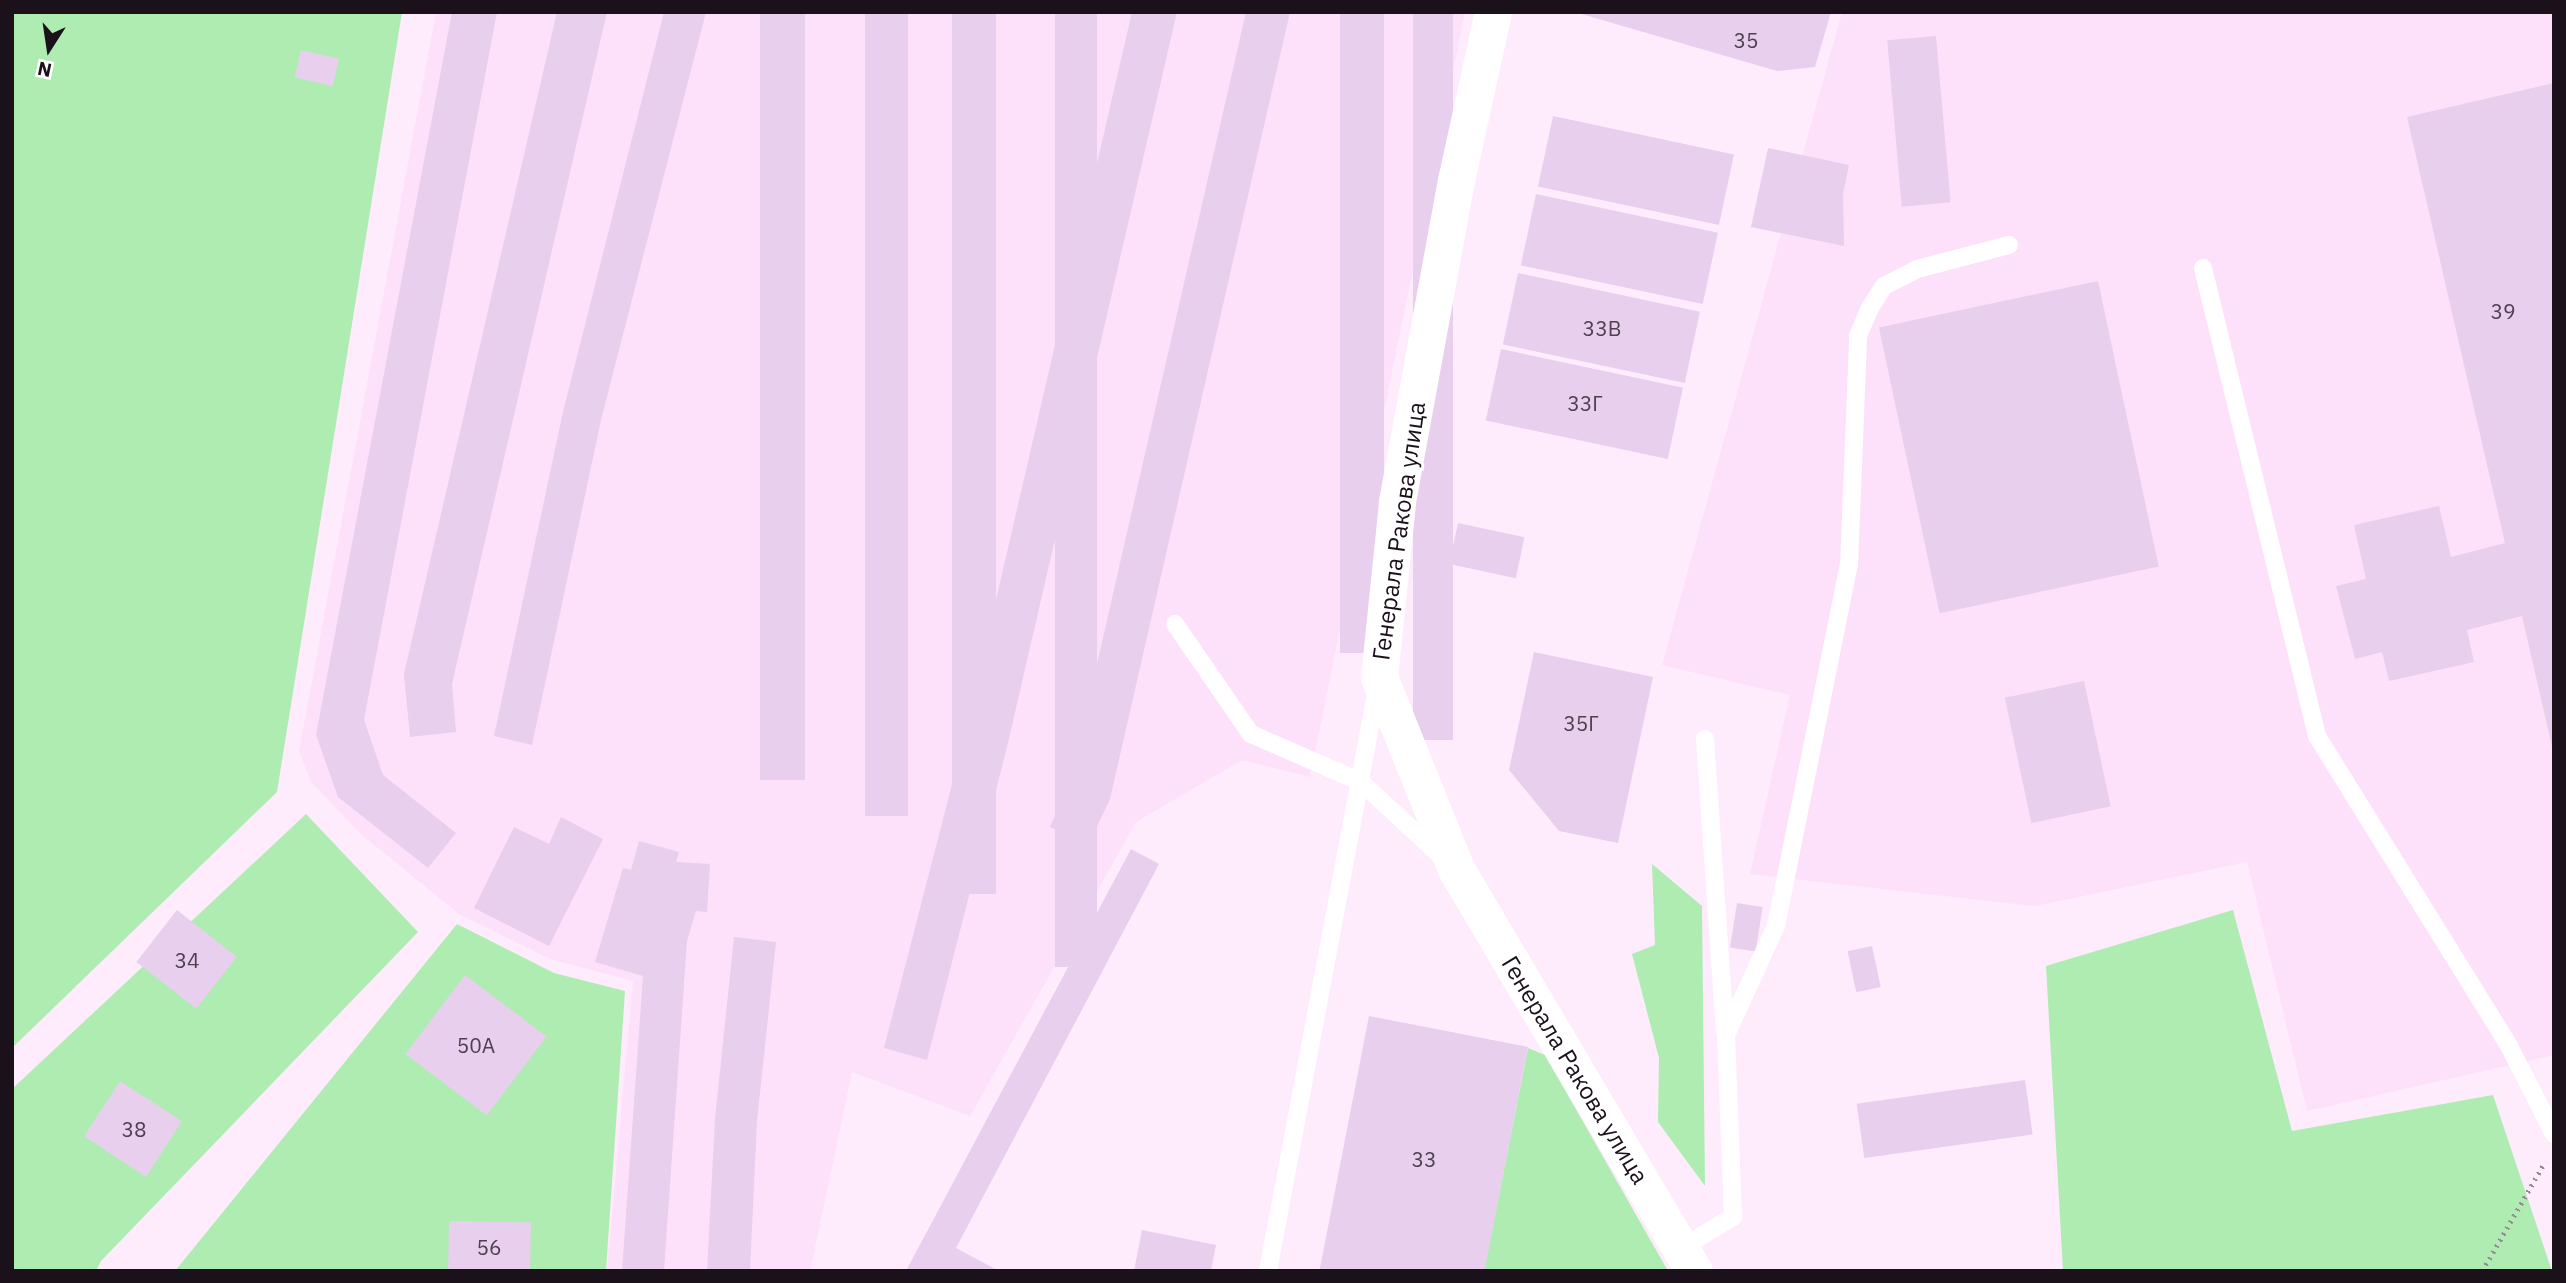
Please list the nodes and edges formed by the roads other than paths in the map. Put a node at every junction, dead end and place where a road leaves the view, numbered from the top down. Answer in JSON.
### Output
{"nodes":[{"id":1,"x":1493,"y":12,"type":"edge"},
{"id":2,"x":2009,"y":246,"type":"dead end"},
{"id":3,"x":2203,"y":268,"type":"dead end"},
{"id":4,"x":1175,"y":624,"type":"dead end"},
{"id":5,"x":1379,"y":677,"type":"junction"},
{"id":6,"x":1705,"y":739,"type":"dead end"},
{"id":7,"x":1361,"y":782,"type":"junction"},
{"id":8,"x":1456,"y":869,"type":"junction"},
{"id":9,"x":1726,"y":1035,"type":"junction"},
{"id":10,"x":2554,"y":1134,"type":"edge"},
{"id":11,"x":1688,"y":1259,"type":"edge"},
{"id":12,"x":1268,"y":1271,"type":"edge"}],
"edges":[{"from":1,"to":5,"type":"street","name":"Генерала Ракова улица"},
{"from":2,"to":9,"type":"lane"},
{"from":3,"to":10,"type":"lane"},
{"from":4,"to":7,"type":"lane"},
{"from":5,"to":7,"type":"lane"},
{"from":5,"to":8,"type":"street","name":"Генерала Ракова улица"},
{"from":6,"to":9,"type":"lane"},
{"from":7,"to":8,"type":"lane"},
{"from":7,"to":12,"type":"lane"},
{"from":8,"to":11,"type":"street","name":"Генерала Ракова улица"},
{"from":9,"to":11,"type":"lane"}]}
